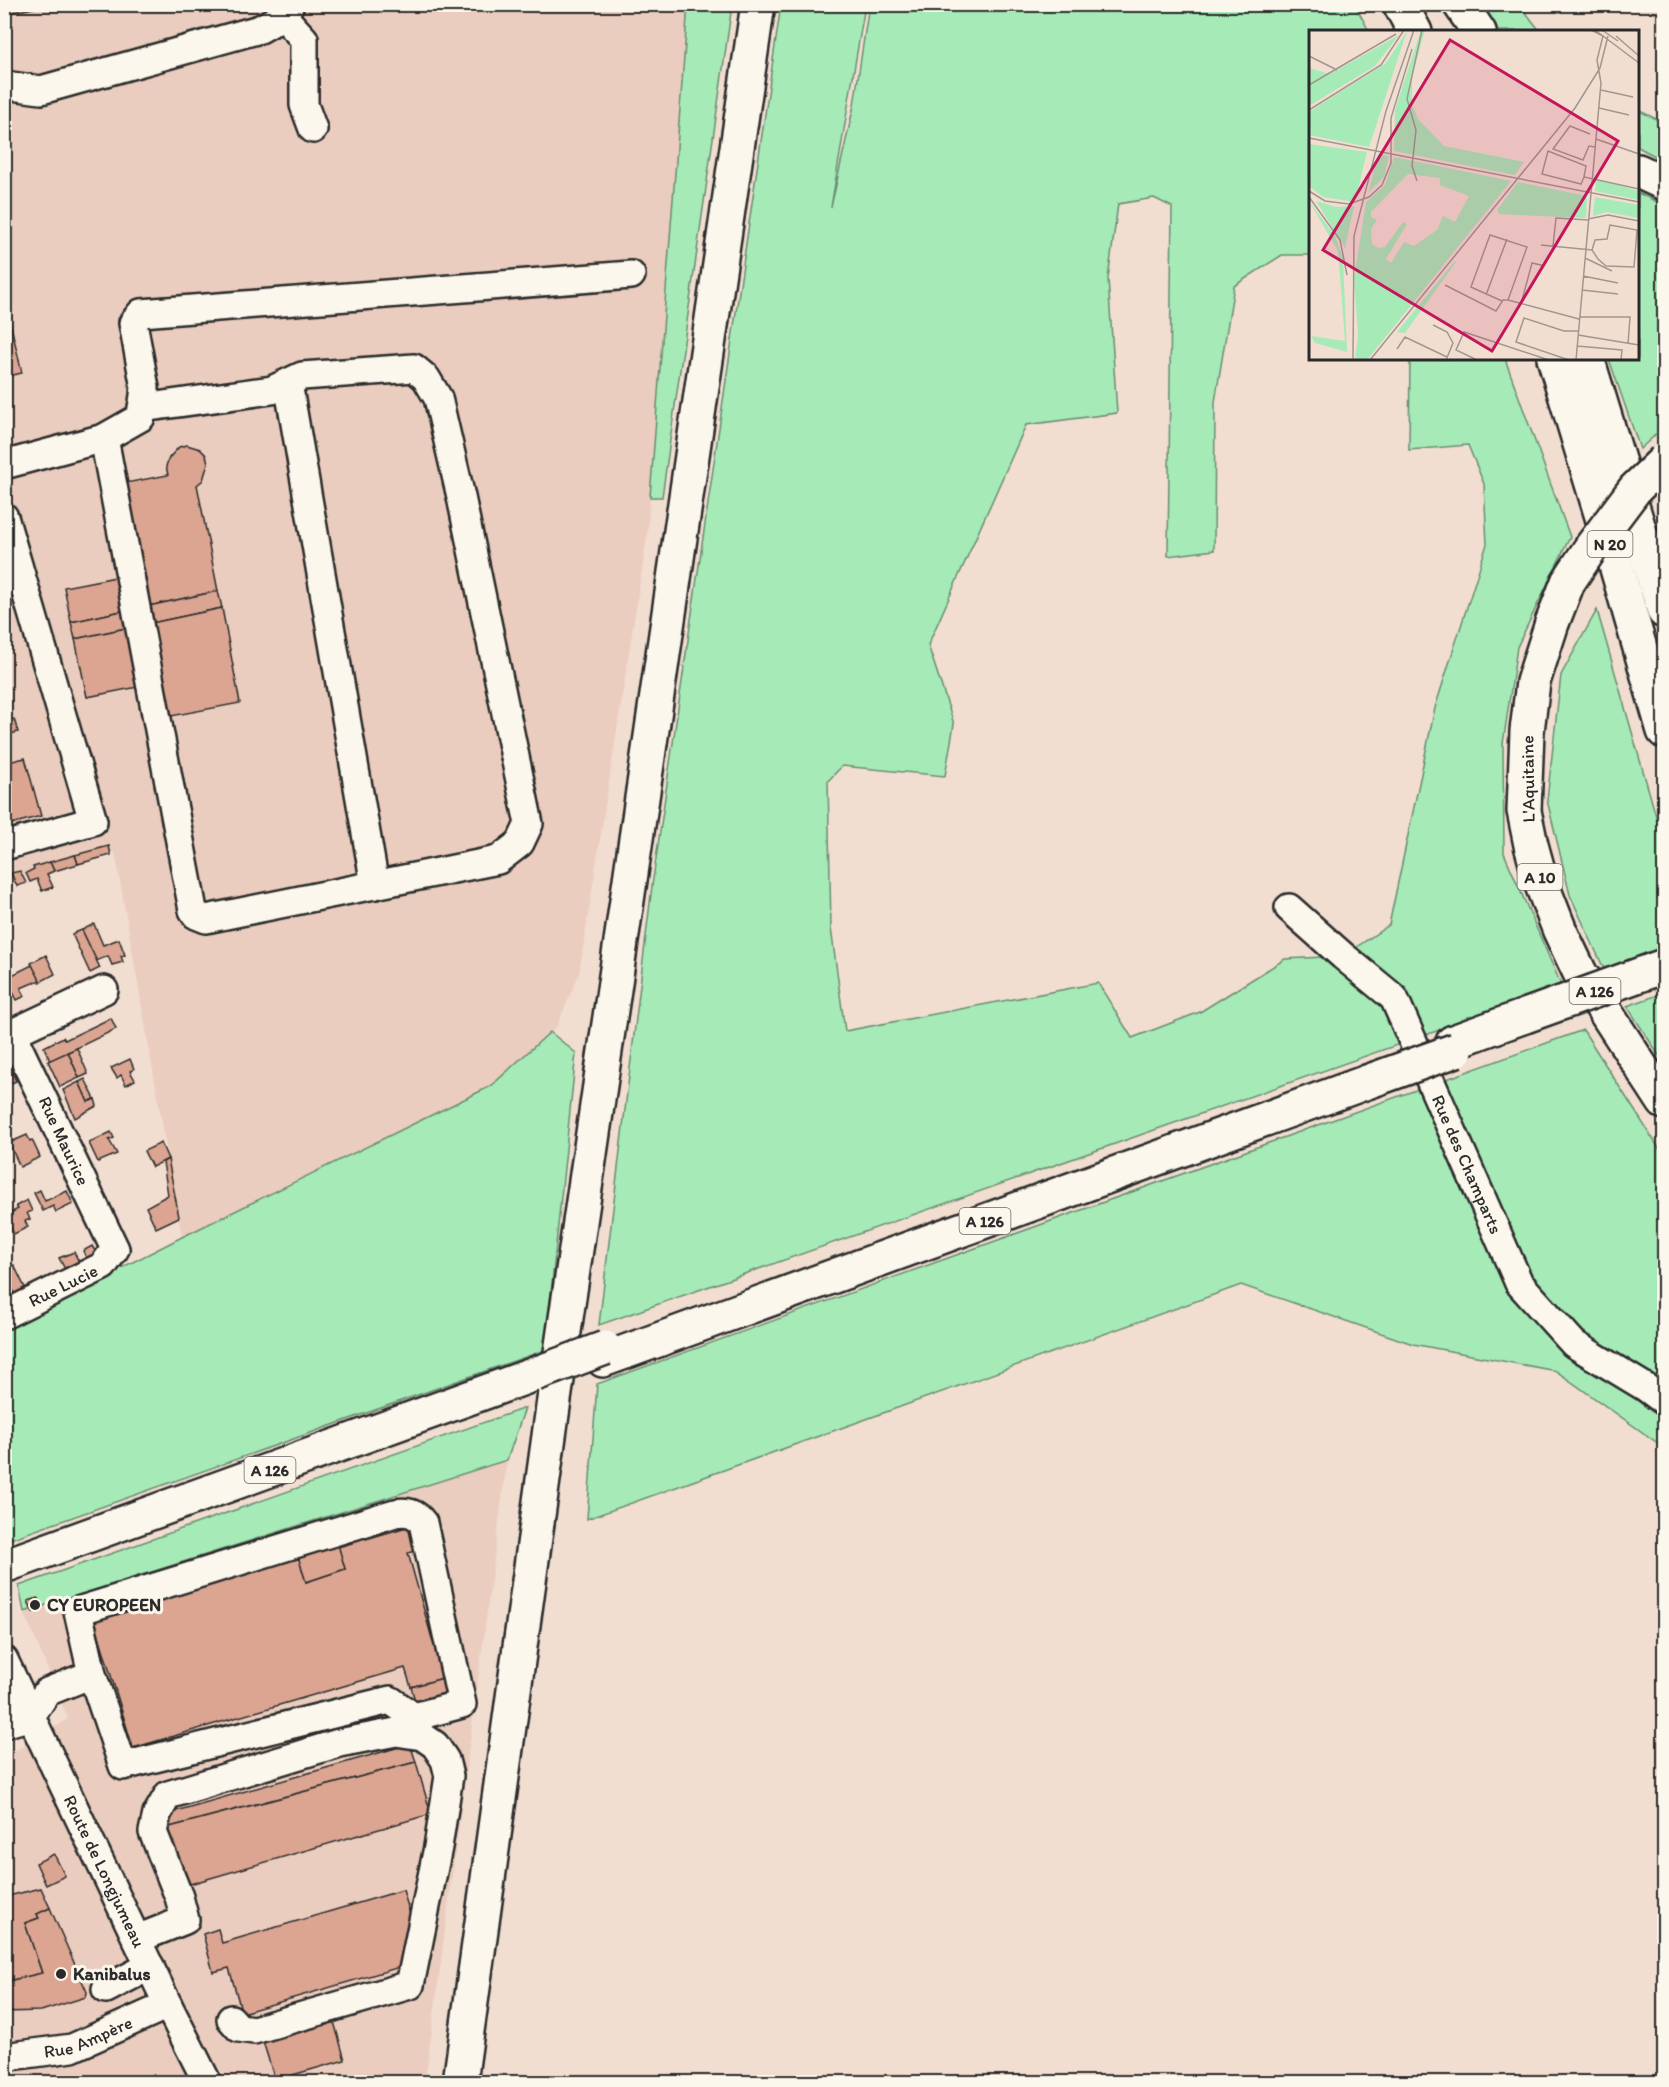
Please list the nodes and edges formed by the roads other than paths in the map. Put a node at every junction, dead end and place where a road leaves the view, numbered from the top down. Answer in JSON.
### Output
{"nodes":[{"id":1,"x":758,"y":4,"type":"edge"},
{"id":2,"x":1400,"y":4,"type":"edge"},
{"id":3,"x":1438,"y":4,"type":"edge"},
{"id":4,"x":1460,"y":4,"type":"edge"},
{"id":5,"x":286,"y":10,"type":"edge"},
{"id":6,"x":1414,"y":30,"type":"edge"},
{"id":7,"x":1451,"y":30,"type":"edge"},
{"id":8,"x":1478,"y":30,"type":"edge"},
{"id":9,"x":4,"y":85,"type":"edge"},
{"id":10,"x":313,"y":129,"type":"dead end"},
{"id":11,"x":1639,"y":171,"type":"edge"},
{"id":12,"x":1665,"y":183,"type":"edge"},
{"id":13,"x":631,"y":275,"type":"dead end"},
{"id":14,"x":1555,"y":360,"type":"edge"},
{"id":15,"x":1588,"y":360,"type":"edge"},
{"id":16,"x":288,"y":383,"type":"junction"},
{"id":17,"x":142,"y":408,"type":"junction"},
{"id":18,"x":104,"y":438,"type":"junction"},
{"id":19,"x":1665,"y":461,"type":"edge"},
{"id":20,"x":4,"y":465,"type":"edge"},
{"id":21,"x":4,"y":517,"type":"edge"},
{"id":22,"x":1665,"y":611,"type":"edge"},
{"id":23,"x":1665,"y":731,"type":"edge"},
{"id":24,"x":4,"y":846,"type":"edge"},
{"id":25,"x":375,"y":885,"type":"junction"},
{"id":26,"x":1289,"y":908,"type":"dead end"},
{"id":27,"x":1665,"y":966,"type":"edge"},
{"id":28,"x":1665,"y":976,"type":"edge"},
{"id":29,"x":104,"y":990,"type":"dead end"},
{"id":30,"x":1527,"y":1021,"type":"junction"},
{"id":31,"x":8,"y":1036,"type":"edge"},
{"id":32,"x":1665,"y":1102,"type":"edge"},
{"id":33,"x":115,"y":1249,"type":"joint"},
{"id":34,"x":4,"y":1315,"type":"edge"},
{"id":35,"x":1665,"y":1401,"type":"edge"},
{"id":36,"x":6,"y":1570,"type":"edge"},
{"id":37,"x":4,"y":1660,"type":"edge"},
{"id":38,"x":92,"y":1674,"type":"junction"},
{"id":39,"x":31,"y":1716,"type":"junction"},
{"id":40,"x":4,"y":1724,"type":"edge"},
{"id":41,"x":136,"y":1940,"type":"junction"},
{"id":42,"x":150,"y":1966,"type":"junction"},
{"id":43,"x":106,"y":1989,"type":"dead end"},
{"id":44,"x":168,"y":2005,"type":"junction"},
{"id":45,"x":231,"y":2019,"type":"dead end"},
{"id":46,"x":4,"y":2057,"type":"edge"},
{"id":47,"x":204,"y":2081,"type":"edge"},
{"id":48,"x":460,"y":2082,"type":"edge"}],
"edges":[{"from":1,"to":48,"type":"highway"},
{"from":2,"to":6,"type":"highway"},
{"from":3,"to":7,"type":"highway"},
{"from":4,"to":8,"type":"highway"},
{"from":5,"to":9,"type":"street"},
{"from":5,"to":10,"type":"street"},
{"from":11,"to":12,"type":"highway"},
{"from":13,"to":17,"type":"street"},
{"from":14,"to":23,"type":"highway","number":"N 20"},
{"from":15,"to":22,"type":"highway","number":"N 20"},
{"from":16,"to":17,"type":"street"},
{"from":16,"to":25,"type":"street"},
{"from":16,"to":25,"type":"street"},
{"from":17,"to":18,"type":"street"},
{"from":18,"to":20,"type":"street"},
{"from":18,"to":25,"type":"street"},
{"from":19,"to":32,"type":"highway","name":"L'Aquitaine","number":"A 10","bridge":true},
{"from":21,"to":24,"type":"street"},
{"from":26,"to":35,"type":"street","name":"Rue des Champarts"},
{"from":27,"to":30,"type":"highway","number":"A 126","bridge":true},
{"from":28,"to":30,"type":"highway","number":"A 126"},
{"from":29,"to":31,"type":"street"},
{"from":30,"to":36,"type":"highway","number":"A 126","bridge":true},
{"from":31,"to":33,"type":"street","name":"Rue Maurice"},
{"from":33,"to":34,"type":"street","name":"Rue Lucie"},
{"from":37,"to":39,"type":"street","name":"Route de Longjumeau"},
{"from":38,"to":38,"type":"street"},
{"from":38,"to":39,"type":"street"},
{"from":39,"to":40,"type":"street"},
{"from":39,"to":41,"type":"street","name":"Route de Longjumeau"},
{"from":41,"to":42,"type":"street","name":"Route de Longjumeau"},
{"from":41,"to":45,"type":"street"},
{"from":42,"to":43,"type":"street"},
{"from":42,"to":44,"type":"street","name":"Route de Longjumeau"},
{"from":44,"to":46,"type":"street","name":"Rue Ampère"},
{"from":44,"to":47,"type":"street","name":"Route de Longjumeau"}]}
